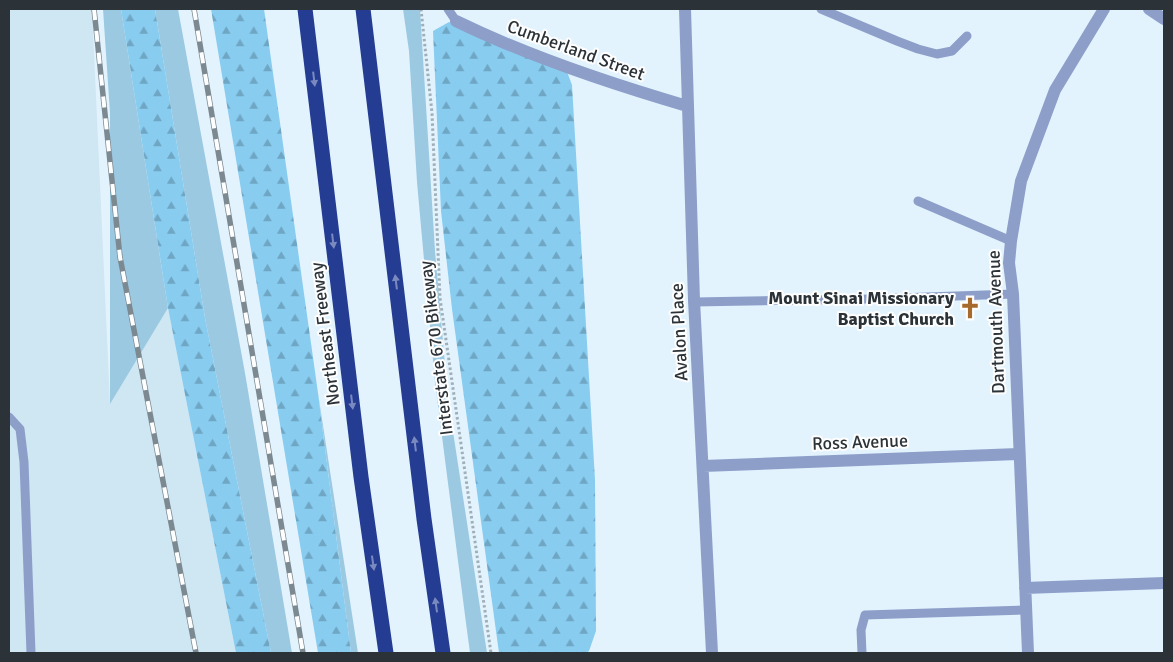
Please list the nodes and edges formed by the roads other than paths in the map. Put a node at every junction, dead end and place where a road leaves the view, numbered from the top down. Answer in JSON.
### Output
{"nodes":[{"id":1,"x":295,"y":9,"type":"edge"},
{"id":2,"x":305,"y":9,"type":"edge"},
{"id":3,"x":363,"y":9,"type":"edge"},
{"id":4,"x":372,"y":9,"type":"edge"},
{"id":5,"x":448,"y":9,"type":"edge"},
{"id":6,"x":685,"y":9,"type":"edge"},
{"id":7,"x":821,"y":9,"type":"edge"},
{"id":8,"x":1104,"y":9,"type":"edge"},
{"id":9,"x":1149,"y":9,"type":"edge"},
{"id":10,"x":1164,"y":18,"type":"edge"},
{"id":11,"x":456,"y":21,"type":"joint"},
{"id":12,"x":308,"y":31,"type":"junction"},
{"id":13,"x":967,"y":36,"type":"dead end"},
{"id":14,"x":687,"y":106,"type":"junction"},
{"id":15,"x":380,"y":153,"type":"junction"},
{"id":16,"x":918,"y":201,"type":"dead end"},
{"id":17,"x":1011,"y":241,"type":"junction"},
{"id":18,"x":1013,"y":294,"type":"junction"},
{"id":19,"x":694,"y":302,"type":"junction"},
{"id":20,"x":9,"y":417,"type":"edge"},
{"id":21,"x":1018,"y":454,"type":"junction"},
{"id":22,"x":703,"y":466,"type":"junction"},
{"id":23,"x":1164,"y":583,"type":"edge"},
{"id":24,"x":1026,"y":588,"type":"junction"},
{"id":25,"x":1026,"y":610,"type":"junction"},
{"id":26,"x":31,"y":653,"type":"edge"},
{"id":27,"x":386,"y":653,"type":"edge"},
{"id":28,"x":443,"y":653,"type":"edge"},
{"id":29,"x":712,"y":653,"type":"edge"},
{"id":30,"x":862,"y":653,"type":"edge"},
{"id":31,"x":1028,"y":653,"type":"edge"}],
"edges":[{"from":1,"to":12,"type":"highway"},
{"from":2,"to":12,"type":"highway","name":"Northeast Freeway"},
{"from":3,"to":15,"type":"highway"},
{"from":4,"to":15,"type":"highway"},
{"from":5,"to":11,"type":"lane"},
{"from":6,"to":14,"type":"street","name":"Avalon Place"},
{"from":7,"to":13,"type":"lane"},
{"from":8,"to":17,"type":"street","name":"Dartmouth Avenue"},
{"from":9,"to":10,"type":"street"},
{"from":11,"to":14,"type":"street","name":"Cumberland Street"},
{"from":12,"to":27,"type":"highway","name":"Northeast Freeway","one_way":true},
{"from":14,"to":19,"type":"street","name":"Avalon Place"},
{"from":28,"to":15,"type":"highway","one_way":true},
{"from":16,"to":17,"type":"lane"},
{"from":17,"to":18,"type":"street","name":"Dartmouth Avenue"},
{"from":18,"to":19,"type":"lane"},
{"from":18,"to":21,"type":"street","name":"Dartmouth Avenue"},
{"from":19,"to":22,"type":"street","name":"Avalon Place"},
{"from":20,"to":26,"type":"lane"},
{"from":21,"to":22,"type":"street","name":"Ross Avenue"},
{"from":21,"to":24,"type":"street","name":"Dartmouth Avenue"},
{"from":22,"to":29,"type":"street","name":"Avalon Place"},
{"from":23,"to":24,"type":"street"},
{"from":24,"to":25,"type":"street","name":"Dartmouth Avenue"},
{"from":25,"to":30,"type":"lane"},
{"from":25,"to":31,"type":"street","name":"Dartmouth Avenue"}]}
